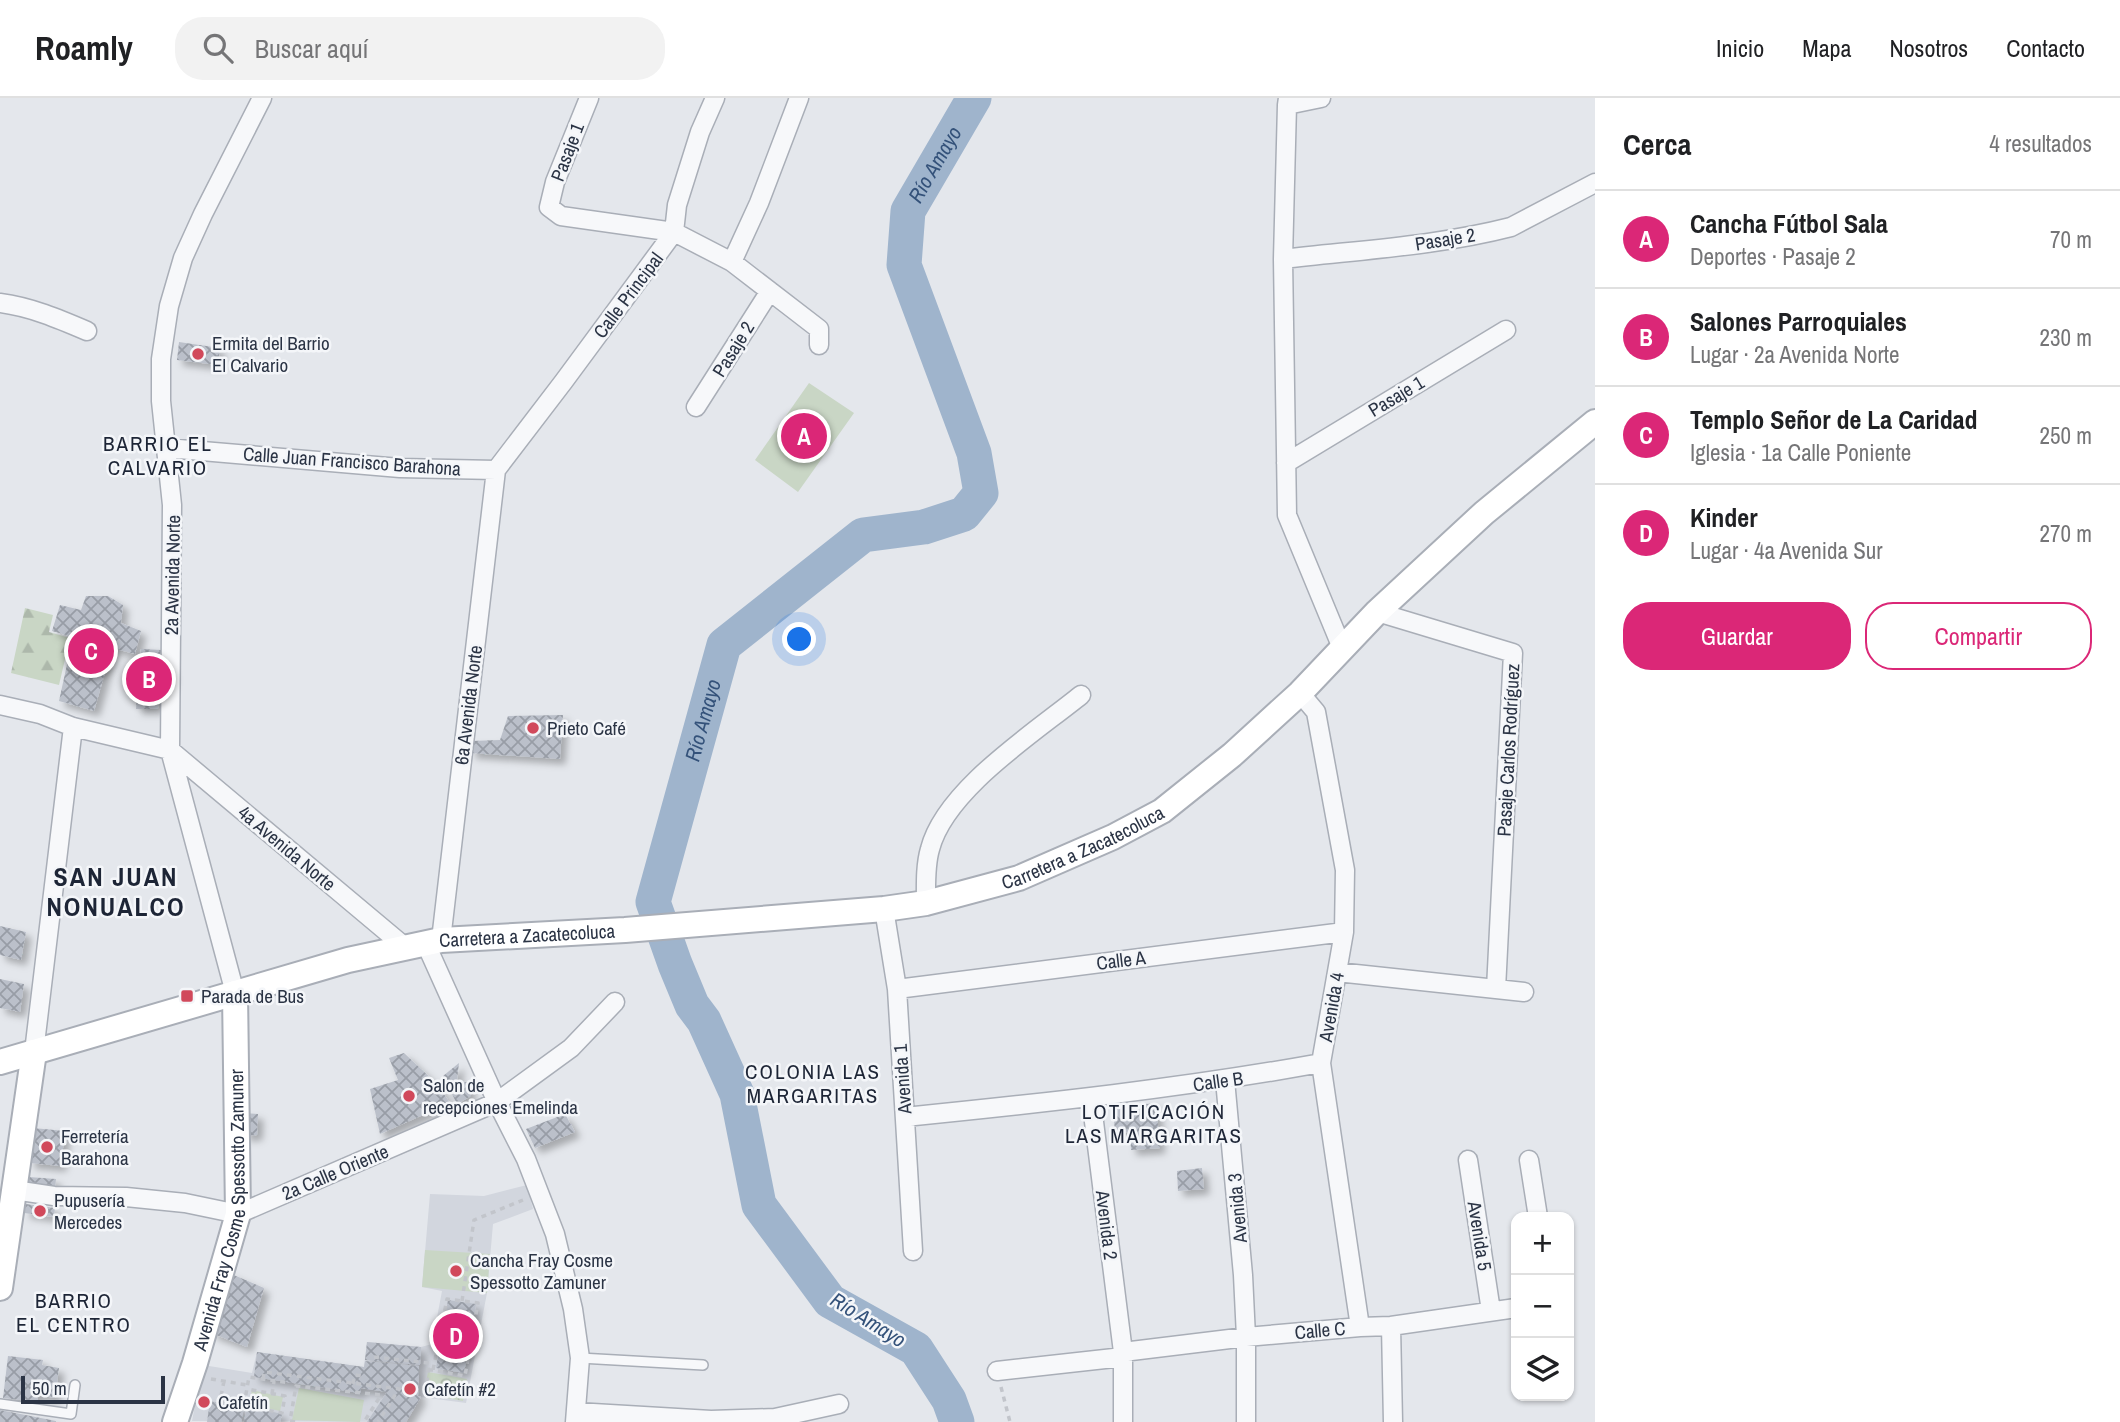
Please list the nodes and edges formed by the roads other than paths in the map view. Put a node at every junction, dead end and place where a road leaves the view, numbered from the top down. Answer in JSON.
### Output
{"nodes":[{"id":1,"x":262,"y":98,"type":"edge"},
{"id":2,"x":589,"y":98,"type":"edge"},
{"id":3,"x":715,"y":98,"type":"edge"},
{"id":4,"x":799,"y":98,"type":"edge"},
{"id":5,"x":1321,"y":98,"type":"edge"},
{"id":6,"x":1288,"y":102,"type":"edge"},
{"id":7,"x":1595,"y":183,"type":"edge"},
{"id":8,"x":674,"y":232,"type":"junction"},
{"id":9,"x":1283,"y":259,"type":"junction"},
{"id":10,"x":732,"y":262,"type":"junction"},
{"id":11,"x":770,"y":290,"type":"junction"},
{"id":12,"x":0,"y":303,"type":"edge"},
{"id":13,"x":1506,"y":330,"type":"dead end"},
{"id":14,"x":87,"y":331,"type":"dead end"},
{"id":15,"x":819,"y":345,"type":"dead end"},
{"id":16,"x":696,"y":407,"type":"dead end"},
{"id":17,"x":1595,"y":422,"type":"edge"},
{"id":18,"x":167,"y":448,"type":"junction"},
{"id":19,"x":1286,"y":463,"type":"junction"},
{"id":20,"x":496,"y":470,"type":"junction"},
{"id":21,"x":1377,"y":612,"type":"junction"},
{"id":22,"x":1342,"y":648,"type":"junction"},
{"id":23,"x":1300,"y":693,"type":"junction"},
{"id":24,"x":1081,"y":695,"type":"dead end"},
{"id":25,"x":0,"y":705,"type":"edge"},
{"id":26,"x":73,"y":727,"type":"junction"},
{"id":27,"x":170,"y":750,"type":"junction"},
{"id":28,"x":926,"y":903,"type":"junction"},
{"id":29,"x":884,"y":909,"type":"junction"},
{"id":30,"x":1345,"y":932,"type":"junction"},
{"id":31,"x":424,"y":943,"type":"junction"},
{"id":32,"x":1337,"y":972,"type":"junction"},
{"id":33,"x":897,"y":989,"type":"junction"},
{"id":34,"x":1496,"y":989,"type":"junction"},
{"id":35,"x":1524,"y":992,"type":"dead end"},
{"id":36,"x":234,"y":993,"type":"junction"},
{"id":37,"x":615,"y":1002,"type":"dead end"},
{"id":38,"x":34,"y":1052,"type":"junction"},
{"id":39,"x":0,"y":1062,"type":"edge"},
{"id":40,"x":1321,"y":1063,"type":"junction"},
{"id":41,"x":1224,"y":1080,"type":"junction"},
{"id":42,"x":1091,"y":1098,"type":"junction"},
{"id":43,"x":497,"y":1102,"type":"junction"},
{"id":44,"x":905,"y":1117,"type":"junction"},
{"id":45,"x":1468,"y":1160,"type":"dead end"},
{"id":46,"x":1529,"y":1160,"type":"dead end"},
{"id":47,"x":14,"y":1191,"type":"junction"},
{"id":48,"x":1537,"y":1212,"type":"edge"},
{"id":49,"x":238,"y":1214,"type":"junction"},
{"id":50,"x":913,"y":1251,"type":"dead end"},
{"id":51,"x":0,"y":1288,"type":"edge"},
{"id":52,"x":1511,"y":1309,"type":"edge"},
{"id":53,"x":1491,"y":1311,"type":"junction"},
{"id":54,"x":1391,"y":1326,"type":"junction"},
{"id":55,"x":1360,"y":1327,"type":"junction"},
{"id":56,"x":1246,"y":1337,"type":"junction"},
{"id":57,"x":1123,"y":1354,"type":"junction"},
{"id":58,"x":580,"y":1359,"type":"junction"},
{"id":59,"x":703,"y":1365,"type":"dead end"},
{"id":60,"x":997,"y":1371,"type":"road end"},
{"id":61,"x":75,"y":1385,"type":"dead end"},
{"id":62,"x":0,"y":1404,"type":"edge"},
{"id":63,"x":839,"y":1404,"type":"dead end"},
{"id":64,"x":576,"y":1417,"type":"edge"},
{"id":65,"x":175,"y":1422,"type":"edge"},
{"id":66,"x":1123,"y":1422,"type":"edge"},
{"id":67,"x":1246,"y":1422,"type":"edge"},
{"id":68,"x":1393,"y":1422,"type":"edge"}],
"edges":[{"from":1,"to":18,"type":"street","name":"2a Avenida Norte"},
{"from":2,"to":8,"type":"street","name":"Pasaje 1"},
{"from":3,"to":8,"type":"street","name":"Calle Principal"},
{"from":4,"to":10,"type":"street"},
{"from":5,"to":6,"type":"street"},
{"from":6,"to":9,"type":"street"},
{"from":7,"to":9,"type":"street","name":"Pasaje 2"},
{"from":8,"to":10,"type":"street"},
{"from":8,"to":20,"type":"street","name":"Calle Principal"},
{"from":9,"to":19,"type":"street"},
{"from":10,"to":11,"type":"street"},
{"from":11,"to":15,"type":"street"},
{"from":11,"to":16,"type":"street","name":"Pasaje 2"},
{"from":12,"to":14,"type":"street"},
{"from":13,"to":19,"type":"street","name":"Pasaje 1"},
{"from":17,"to":21,"type":"main road","name":"Carretera a Zacatecoluca"},
{"from":18,"to":20,"type":"street","name":"Calle Juan Francisco Barahona"},
{"from":18,"to":27,"type":"street","name":"2a Avenida Norte"},
{"from":19,"to":22,"type":"street"},
{"from":20,"to":31,"type":"street","name":"6a Avenida Norte"},
{"from":21,"to":22,"type":"main road","name":"Carretera a Zacatecoluca"},
{"from":21,"to":34,"type":"street","name":"Pasaje Carlos Rodríguez"},
{"from":22,"to":23,"type":"main road","name":"Carretera a Zacatecoluca"},
{"from":23,"to":28,"type":"main road","name":"Carretera a Zacatecoluca"},
{"from":23,"to":30,"type":"street","name":"Avenida 4"},
{"from":24,"to":28,"type":"street"},
{"from":25,"to":26,"type":"street"},
{"from":26,"to":27,"type":"street"},
{"from":26,"to":38,"type":"street"},
{"from":27,"to":31,"type":"street","name":"4a Avenida Norte"},
{"from":27,"to":36,"type":"street","name":"2a Avenida Norte"},
{"from":28,"to":29,"type":"main road","name":"Carretera a Zacatecoluca"},
{"from":29,"to":31,"type":"main road","name":"Carretera a Zacatecoluca"},
{"from":29,"to":33,"type":"street","name":"Avenida 1"},
{"from":30,"to":32,"type":"street","name":"Avenida 4"},
{"from":30,"to":33,"type":"street","name":"Calle A"},
{"from":31,"to":36,"type":"main road","name":"Carretera a Zacatecoluca"},
{"from":31,"to":43,"type":"street"},
{"from":32,"to":34,"type":"street"},
{"from":32,"to":40,"type":"street","name":"Avenida 4"},
{"from":33,"to":44,"type":"street","name":"Avenida 1"},
{"from":34,"to":35,"type":"street"},
{"from":36,"to":38,"type":"main road","name":"Carretera a Zacatecoluca"},
{"from":36,"to":49,"type":"main road","name":"Avenida Fray Cosme Spessotto Zamuner"},
{"from":37,"to":43,"type":"street","name":"2a Calle Oriente"},
{"from":38,"to":39,"type":"main road","name":"Carretera a Zacatecoluca"},
{"from":38,"to":47,"type":"main road"},
{"from":40,"to":41,"type":"street","name":"Calle B"},
{"from":40,"to":55,"type":"street","name":"Avenida 4"},
{"from":41,"to":42,"type":"street","name":"Calle B"},
{"from":41,"to":56,"type":"street","name":"Avenida 3"},
{"from":42,"to":44,"type":"street","name":"Calle B"},
{"from":42,"to":57,"type":"street","name":"Avenida 2"},
{"from":43,"to":49,"type":"street","name":"2a Calle Oriente"},
{"from":43,"to":58,"type":"street"},
{"from":44,"to":50,"type":"street","name":"Avenida 1"},
{"from":45,"to":53,"type":"street","name":"Avenida 5"},
{"from":46,"to":48,"type":"street"},
{"from":47,"to":49,"type":"street"},
{"from":47,"to":51,"type":"main road"},
{"from":49,"to":65,"type":"main road","name":"Avenida Fray Cosme Spessotto Zamuner"},
{"from":52,"to":53,"type":"street","name":"Calle C"},
{"from":53,"to":54,"type":"street","name":"Calle C"},
{"from":54,"to":55,"type":"street","name":"Calle C"},
{"from":54,"to":68,"type":"street"},
{"from":55,"to":56,"type":"street","name":"Calle C"},
{"from":56,"to":57,"type":"street","name":"Calle C"},
{"from":56,"to":67,"type":"street","name":"Avenida 3"},
{"from":57,"to":60,"type":"street","name":"Calle C"},
{"from":57,"to":66,"type":"street","name":"Avenida 2"},
{"from":58,"to":59,"type":"lane"},
{"from":58,"to":64,"type":"street"},
{"from":61,"to":62,"type":"lane"},
{"from":63,"to":64,"type":"street"}]}
